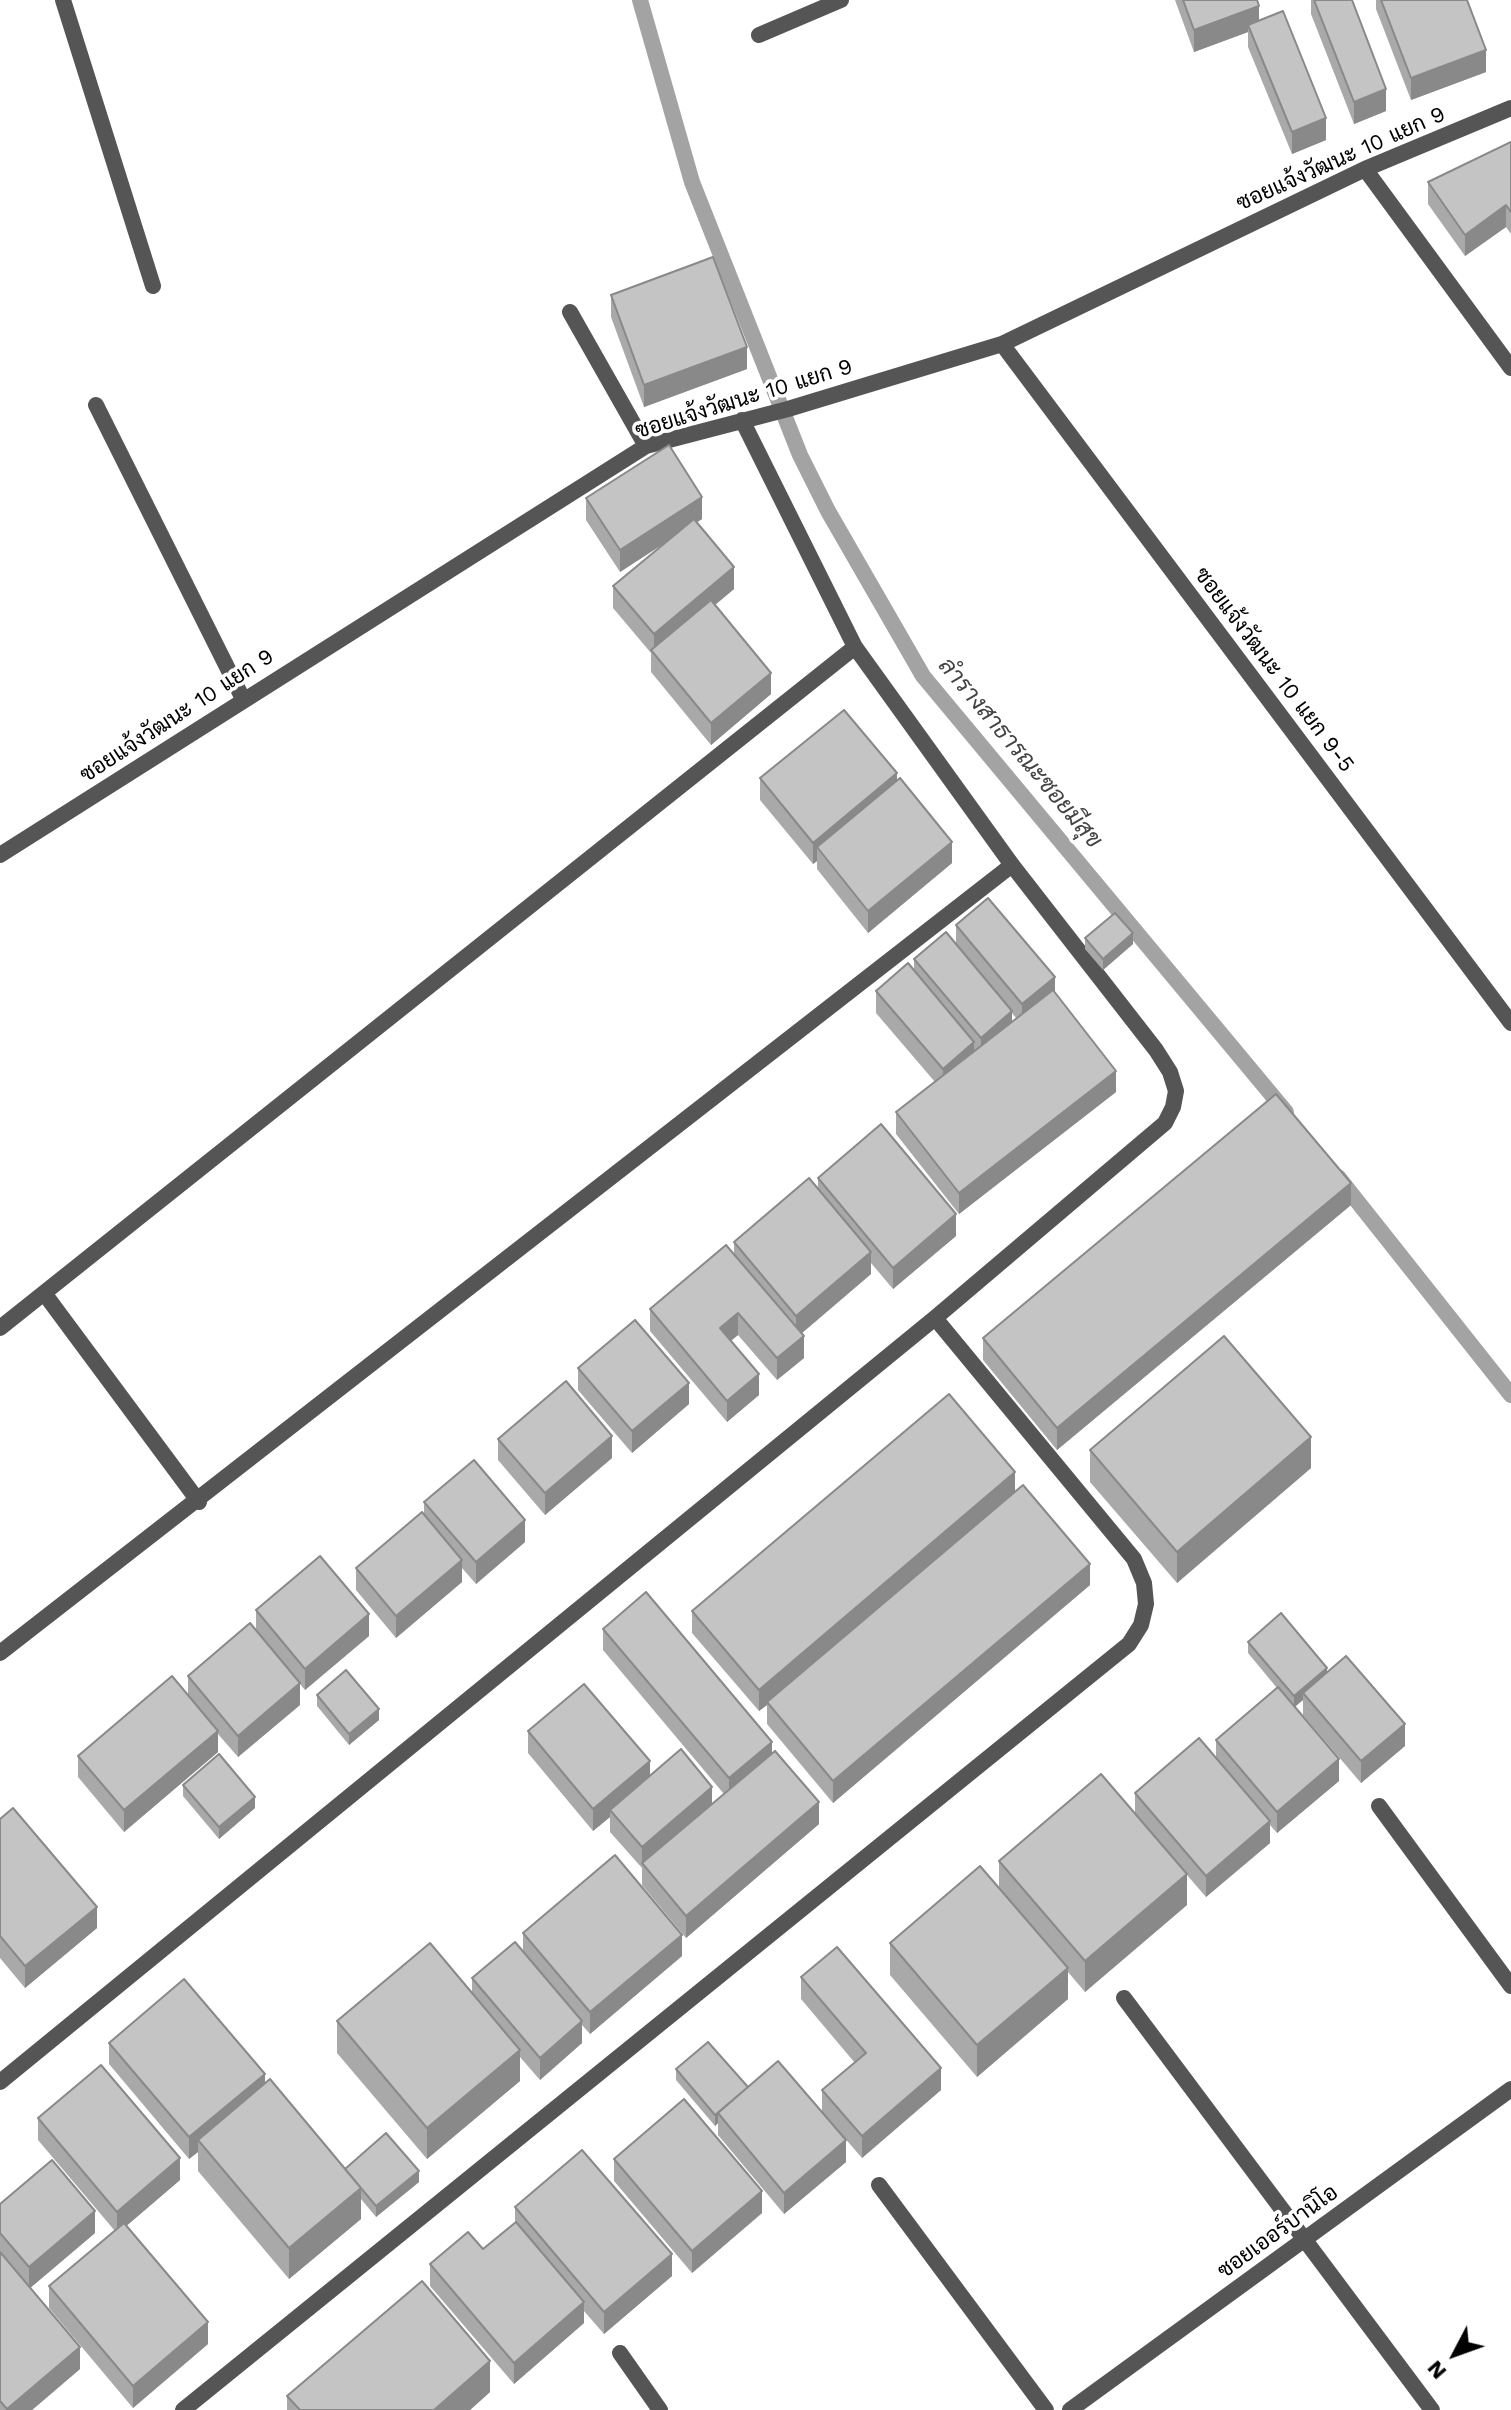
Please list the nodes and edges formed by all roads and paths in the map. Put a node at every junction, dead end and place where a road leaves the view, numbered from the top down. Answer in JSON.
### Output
{"nodes":[{"id":1,"x":63,"y":0,"type":"edge"},
{"id":2,"x":841,"y":0,"type":"edge"},
{"id":3,"x":759,"y":35,"type":"dead end"},
{"id":4,"x":1511,"y":108,"type":"edge"},
{"id":5,"x":1365,"y":169,"type":"junction"},
{"id":6,"x":153,"y":286,"type":"dead end"},
{"id":7,"x":570,"y":312,"type":"dead end"},
{"id":8,"x":1002,"y":344,"type":"junction"},
{"id":9,"x":1511,"y":368,"type":"edge"},
{"id":10,"x":96,"y":405,"type":"dead end"},
{"id":11,"x":742,"y":420,"type":"junction"},
{"id":12,"x":646,"y":446,"type":"junction"},
{"id":13,"x":855,"y":647,"type":"junction"},
{"id":14,"x":243,"y":699,"type":"junction"},
{"id":15,"x":0,"y":855,"type":"edge"},
{"id":16,"x":1012,"y":865,"type":"junction"},
{"id":17,"x":1511,"y":1023,"type":"edge"},
{"id":18,"x":44,"y":1293,"type":"junction"},
{"id":19,"x":935,"y":1318,"type":"junction"},
{"id":20,"x":0,"y":1328,"type":"edge"},
{"id":21,"x":199,"y":1502,"type":"junction"},
{"id":22,"x":0,"y":1653,"type":"edge"},
{"id":23,"x":1379,"y":1806,"type":"dead end"},
{"id":24,"x":1511,"y":1986,"type":"edge"},
{"id":25,"x":1124,"y":1998,"type":"dead end"},
{"id":26,"x":0,"y":2082,"type":"edge"},
{"id":27,"x":1511,"y":2089,"type":"edge"},
{"id":28,"x":879,"y":2185,"type":"dead end"},
{"id":29,"x":1304,"y":2241,"type":"junction"},
{"id":30,"x":620,"y":2353,"type":"dead end"},
{"id":31,"x":183,"y":2410,"type":"edge"},
{"id":32,"x":660,"y":2410,"type":"edge"},
{"id":33,"x":1046,"y":2410,"type":"edge"},
{"id":34,"x":1070,"y":2410,"type":"edge"},
{"id":35,"x":1432,"y":2410,"type":"edge"}],
"edges":[{"from":1,"to":6,"type":"street"},
{"from":2,"to":3,"type":"street"},
{"from":4,"to":5,"type":"street","name":"ซอยแจ้งวัฒนะ 10 แยก 9"},
{"from":5,"to":8,"type":"street","name":"ซอยแจ้งวัฒนะ 10 แยก 9"},
{"from":5,"to":9,"type":"street"},
{"from":7,"to":12,"type":"street"},
{"from":8,"to":11,"type":"street","name":"ซอยแจ้งวัฒนะ 10 แยก 9"},
{"from":8,"to":17,"type":"street","name":"ซอยแจ้งวัฒนะ 10 แยก 9-5"},
{"from":10,"to":14,"type":"street"},
{"from":11,"to":12,"type":"street","name":"ซอยแจ้งวัฒนะ 10 แยก 9"},
{"from":11,"to":13,"type":"street"},
{"from":12,"to":14,"type":"street","name":"ซอยแจ้งวัฒนะ 10 แยก 9"},
{"from":13,"to":16,"type":"street"},
{"from":13,"to":18,"type":"street"},
{"from":14,"to":15,"type":"street","name":"ซอยแจ้งวัฒนะ 10 แยก 9"},
{"from":16,"to":19,"type":"street"},
{"from":16,"to":21,"type":"street"},
{"from":18,"to":20,"type":"street"},
{"from":18,"to":21,"type":"street"},
{"from":19,"to":26,"type":"street"},
{"from":19,"to":31,"type":"street"},
{"from":21,"to":22,"type":"street"},
{"from":23,"to":24,"type":"street"},
{"from":25,"to":29,"type":"street"},
{"from":27,"to":29,"type":"street","name":"ซอยเออร์บานิโอ"},
{"from":28,"to":33,"type":"street"},
{"from":29,"to":34,"type":"street","name":"ซอยเออร์บานิโอ"},
{"from":29,"to":35,"type":"street"},
{"from":30,"to":32,"type":"street"}]}
